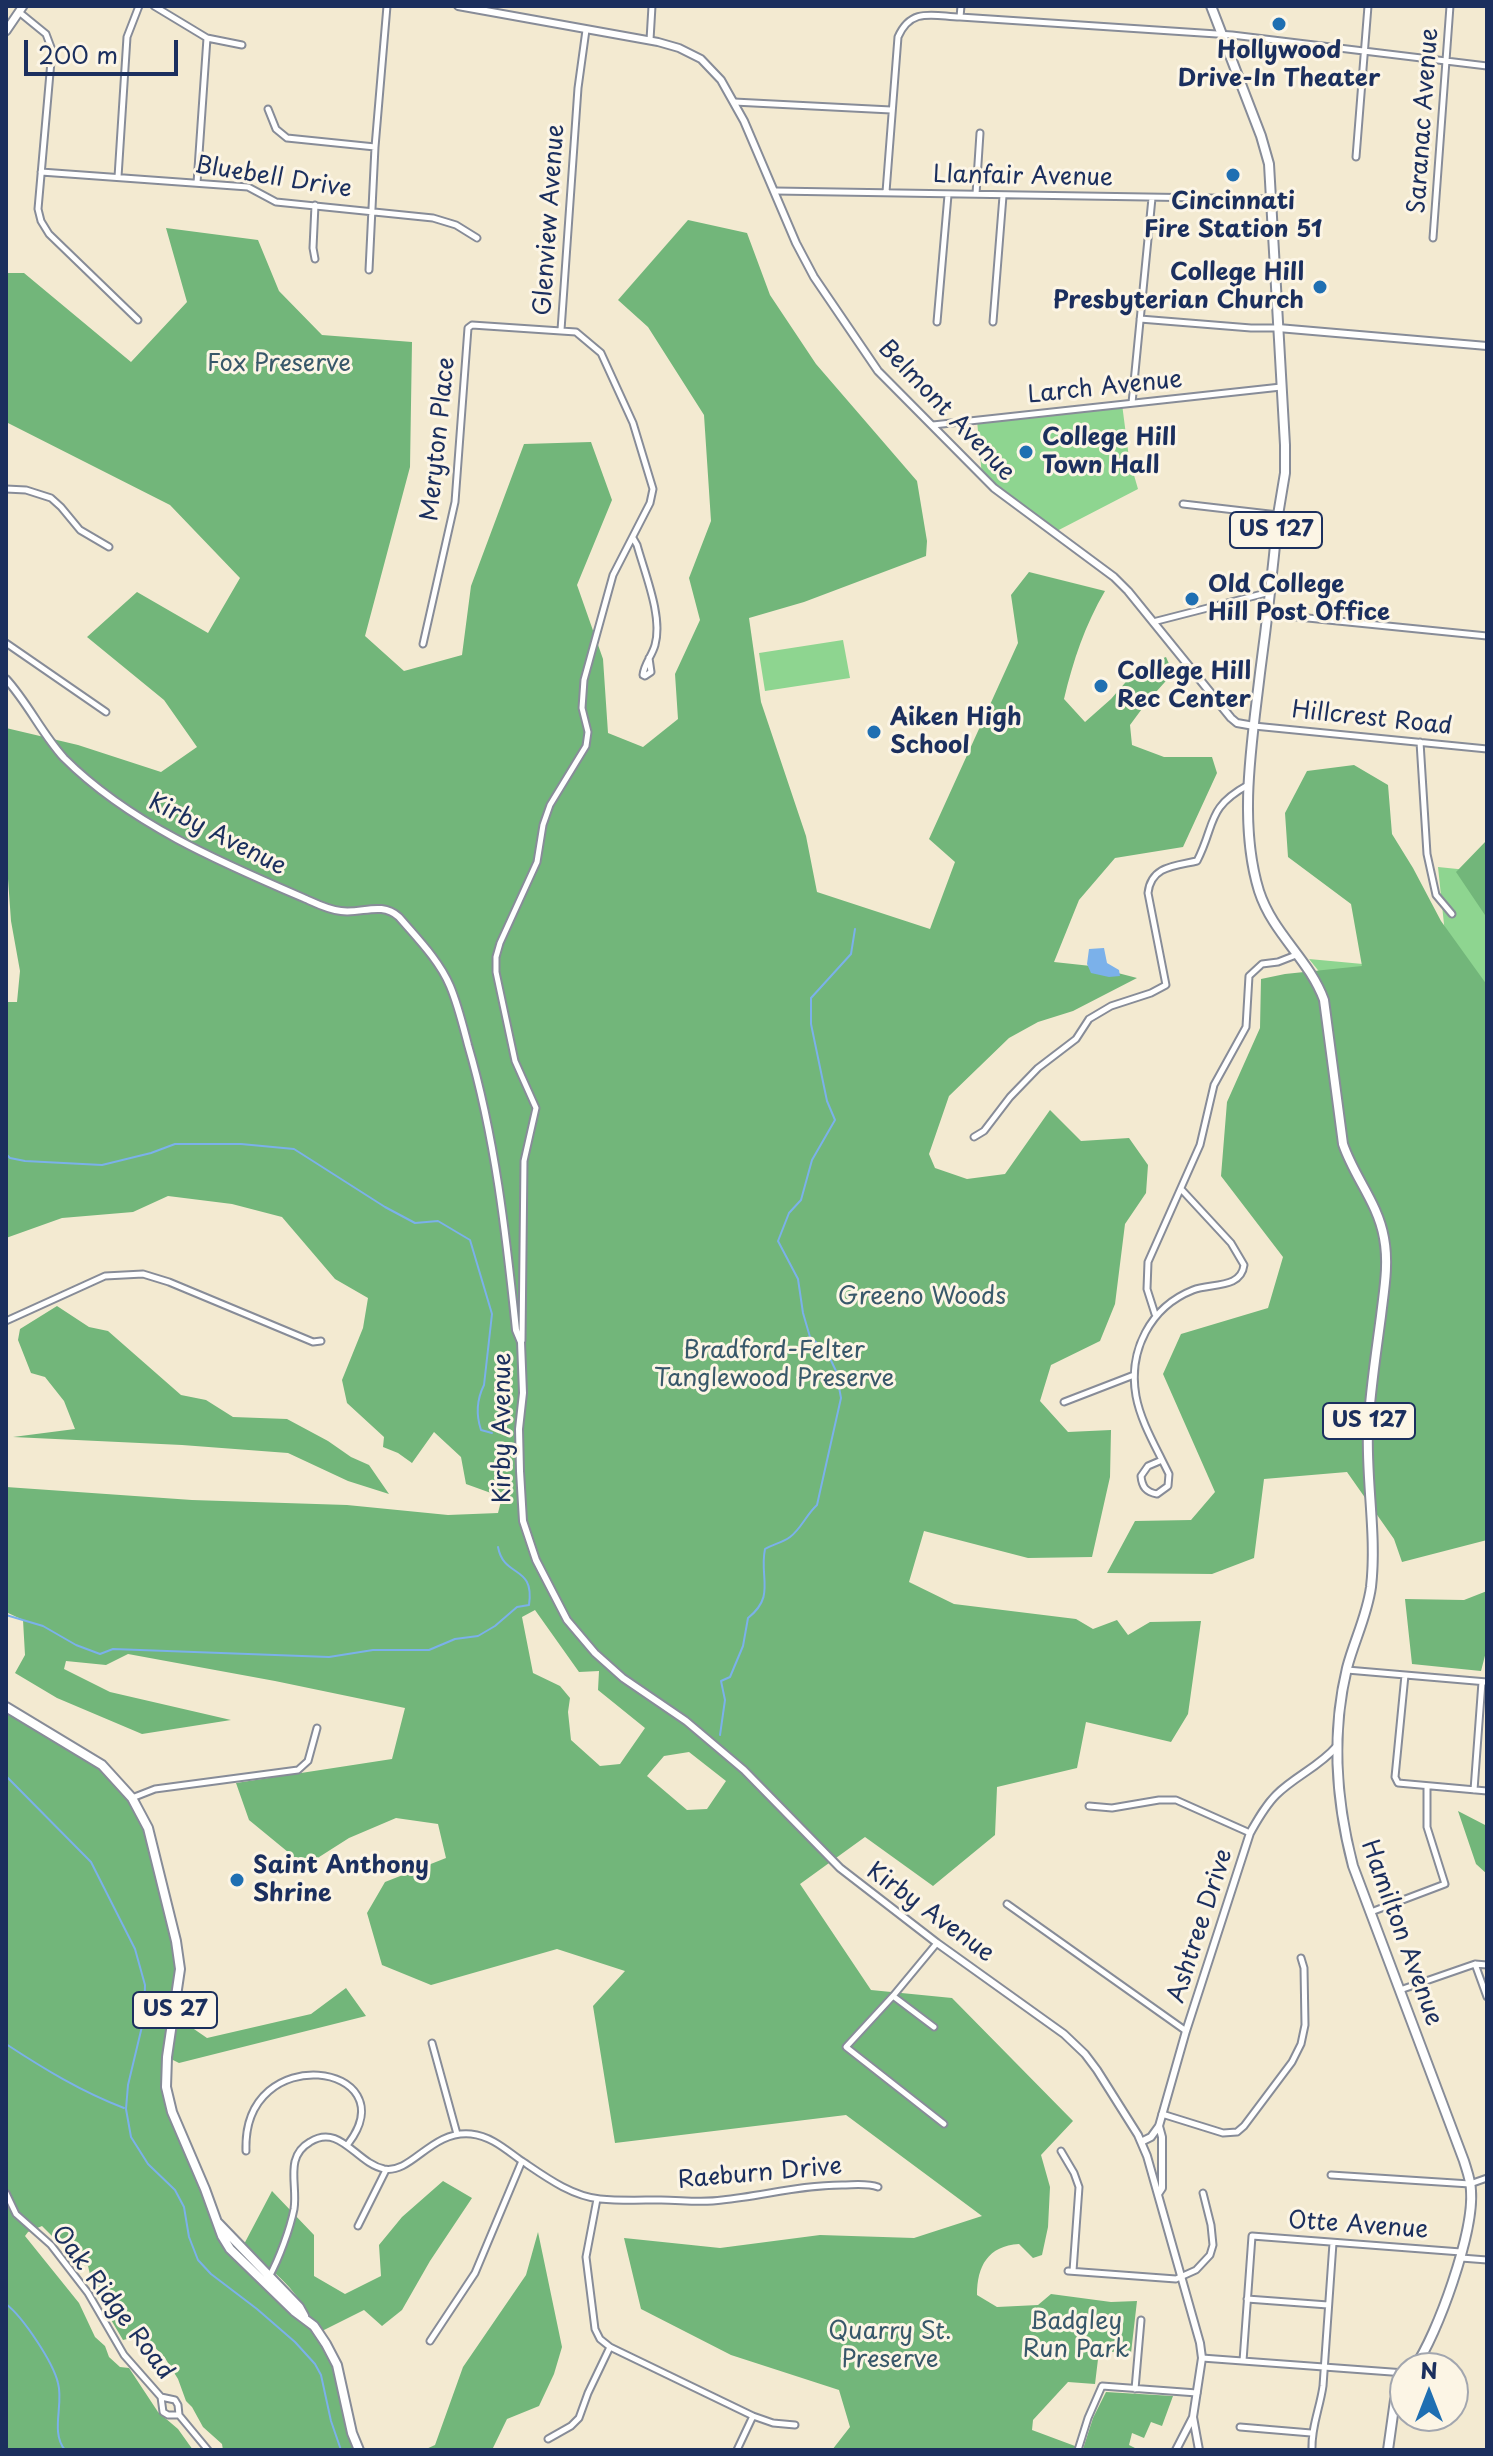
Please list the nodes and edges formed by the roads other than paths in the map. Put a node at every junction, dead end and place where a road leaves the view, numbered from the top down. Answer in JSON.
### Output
{"nodes":[{"id":1,"x":139,"y":6,"type":"edge"},
{"id":2,"x":154,"y":6,"type":"edge"},
{"id":3,"x":387,"y":6,"type":"edge"},
{"id":4,"x":458,"y":6,"type":"edge"},
{"id":5,"x":652,"y":6,"type":"edge"},
{"id":6,"x":961,"y":6,"type":"edge"},
{"id":7,"x":1211,"y":6,"type":"edge"},
{"id":8,"x":1368,"y":6,"type":"edge"},
{"id":9,"x":1450,"y":6,"type":"edge"},
{"id":10,"x":21,"y":9,"type":"edge"},
{"id":11,"x":960,"y":17,"type":"junction"},
{"id":12,"x":586,"y":30,"type":"junction"},
{"id":13,"x":6,"y":31,"type":"edge"},
{"id":14,"x":1221,"y":34,"type":"junction"},
{"id":15,"x":207,"y":38,"type":"junction"},
{"id":16,"x":650,"y":40,"type":"junction"},
{"id":17,"x":242,"y":45,"type":"dead end"},
{"id":18,"x":1365,"y":51,"type":"junction"},
{"id":19,"x":1445,"y":61,"type":"junction"},
{"id":20,"x":1487,"y":66,"type":"edge"},
{"id":21,"x":734,"y":102,"type":"junction"},
{"id":22,"x":268,"y":109,"type":"dead end"},
{"id":23,"x":891,"y":110,"type":"junction"},
{"id":24,"x":980,"y":133,"type":"dead end"},
{"id":25,"x":375,"y":147,"type":"junction"},
{"id":26,"x":1356,"y":157,"type":"dead end"},
{"id":27,"x":41,"y":172,"type":"junction"},
{"id":28,"x":118,"y":177,"type":"junction"},
{"id":29,"x":197,"y":183,"type":"junction"},
{"id":30,"x":775,"y":191,"type":"junction"},
{"id":31,"x":886,"y":192,"type":"junction"},
{"id":32,"x":976,"y":194,"type":"junction"},
{"id":33,"x":948,"y":195,"type":"junction"},
{"id":34,"x":1003,"y":196,"type":"junction"},
{"id":35,"x":1152,"y":198,"type":"junction"},
{"id":36,"x":1271,"y":199,"type":"junction"},
{"id":37,"x":315,"y":205,"type":"junction"},
{"id":38,"x":372,"y":211,"type":"junction"},
{"id":39,"x":477,"y":238,"type":"dead end"},
{"id":40,"x":1433,"y":238,"type":"dead end"},
{"id":41,"x":315,"y":259,"type":"dead end"},
{"id":42,"x":369,"y":270,"type":"dead end"},
{"id":43,"x":1140,"y":319,"type":"junction"},
{"id":44,"x":138,"y":320,"type":"dead end"},
{"id":45,"x":937,"y":322,"type":"dead end"},
{"id":46,"x":993,"y":322,"type":"dead end"},
{"id":47,"x":1278,"y":328,"type":"junction"},
{"id":48,"x":561,"y":330,"type":"junction"},
{"id":49,"x":1487,"y":346,"type":"edge"},
{"id":50,"x":1281,"y":387,"type":"junction"},
{"id":51,"x":1132,"y":403,"type":"junction"},
{"id":52,"x":933,"y":425,"type":"junction"},
{"id":53,"x":6,"y":489,"type":"edge"},
{"id":54,"x":1183,"y":504,"type":"dead end"},
{"id":55,"x":1278,"y":515,"type":"junction"},
{"id":56,"x":633,"y":538,"type":"junction"},
{"id":57,"x":109,"y":547,"type":"dead end"},
{"id":58,"x":1270,"y":592,"type":"junction"},
{"id":59,"x":1268,"y":614,"type":"junction"},
{"id":60,"x":1153,"y":622,"type":"junction"},
{"id":61,"x":1487,"y":636,"type":"edge"},
{"id":62,"x":6,"y":643,"type":"edge"},
{"id":63,"x":423,"y":644,"type":"dead end"},
{"id":64,"x":649,"y":658,"type":"dead end"},
{"id":65,"x":6,"y":679,"type":"edge"},
{"id":66,"x":106,"y":712,"type":"dead end"},
{"id":67,"x":1254,"y":726,"type":"junction"},
{"id":68,"x":1420,"y":742,"type":"junction"},
{"id":69,"x":1487,"y":749,"type":"edge"},
{"id":70,"x":1248,"y":785,"type":"junction"},
{"id":71,"x":1452,"y":914,"type":"dead end"},
{"id":72,"x":1296,"y":955,"type":"junction"},
{"id":73,"x":974,"y":1137,"type":"dead end"},
{"id":74,"x":1181,"y":1189,"type":"junction"},
{"id":75,"x":1155,"y":1314,"type":"junction"},
{"id":76,"x":6,"y":1321,"type":"edge"},
{"id":77,"x":321,"y":1341,"type":"dead end"},
{"id":78,"x":521,"y":1342,"type":"junction"},
{"id":79,"x":1134,"y":1375,"type":"junction"},
{"id":80,"x":1064,"y":1402,"type":"dead end"},
{"id":81,"x":1162,"y":1460,"type":"junction"},
{"id":82,"x":1347,"y":1670,"type":"junction"},
{"id":83,"x":1405,"y":1675,"type":"junction"},
{"id":84,"x":1484,"y":1682,"type":"edge"},
{"id":85,"x":6,"y":1707,"type":"edge"},
{"id":86,"x":317,"y":1728,"type":"dead end"},
{"id":87,"x":1337,"y":1746,"type":"junction"},
{"id":88,"x":1320,"y":1764,"type":"junction"},
{"id":89,"x":1338,"y":1767,"type":"junction"},
{"id":90,"x":1427,"y":1787,"type":"junction"},
{"id":91,"x":1474,"y":1790,"type":"junction"},
{"id":92,"x":1487,"y":1791,"type":"edge"},
{"id":93,"x":132,"y":1798,"type":"junction"},
{"id":94,"x":1089,"y":1806,"type":"dead end"},
{"id":95,"x":1250,"y":1833,"type":"junction"},
{"id":96,"x":1007,"y":1904,"type":"dead end"},
{"id":97,"x":1371,"y":1912,"type":"junction"},
{"id":98,"x":937,"y":1943,"type":"junction"},
{"id":99,"x":1301,"y":1958,"type":"dead end"},
{"id":100,"x":1475,"y":1964,"type":"junction"},
{"id":101,"x":1487,"y":1965,"type":"edge"},
{"id":102,"x":1399,"y":1991,"type":"junction"},
{"id":103,"x":893,"y":1996,"type":"junction"},
{"id":104,"x":1487,"y":1997,"type":"edge"},
{"id":105,"x":934,"y":2027,"type":"dead end"},
{"id":106,"x":1186,"y":2031,"type":"junction"},
{"id":107,"x":432,"y":2043,"type":"dead end"},
{"id":108,"x":1162,"y":2114,"type":"junction"},
{"id":109,"x":944,"y":2124,"type":"dead end"},
{"id":110,"x":1159,"y":2126,"type":"junction"},
{"id":111,"x":457,"y":2134,"type":"junction"},
{"id":112,"x":1141,"y":2142,"type":"junction"},
{"id":113,"x":348,"y":2144,"type":"junction"},
{"id":114,"x":246,"y":2151,"type":"dead end"},
{"id":115,"x":1061,"y":2151,"type":"dead end"},
{"id":116,"x":522,"y":2161,"type":"junction"},
{"id":117,"x":386,"y":2170,"type":"junction"},
{"id":118,"x":1331,"y":2175,"type":"dead end"},
{"id":119,"x":1487,"y":2178,"type":"edge"},
{"id":120,"x":1470,"y":2184,"type":"junction"},
{"id":121,"x":878,"y":2187,"type":"dead end"},
{"id":122,"x":6,"y":2193,"type":"edge"},
{"id":123,"x":1203,"y":2193,"type":"dead end"},
{"id":124,"x":1158,"y":2194,"type":"junction"},
{"id":125,"x":597,"y":2199,"type":"junction"},
{"id":126,"x":358,"y":2226,"type":"dead end"},
{"id":127,"x":1333,"y":2243,"type":"junction"},
{"id":128,"x":1462,"y":2255,"type":"junction"},
{"id":129,"x":1487,"y":2260,"type":"edge"},
{"id":130,"x":1183,"y":2278,"type":"junction"},
{"id":131,"x":267,"y":2280,"type":"junction"},
{"id":132,"x":1247,"y":2299,"type":"junction"},
{"id":133,"x":1328,"y":2305,"type":"junction"},
{"id":134,"x":1141,"y":2320,"type":"dead end"},
{"id":135,"x":430,"y":2341,"type":"dead end"},
{"id":136,"x":610,"y":2347,"type":"junction"},
{"id":137,"x":1423,"y":2352,"type":"edge"},
{"id":138,"x":1202,"y":2358,"type":"junction"},
{"id":139,"x":1243,"y":2361,"type":"junction"},
{"id":140,"x":1324,"y":2367,"type":"junction"},
{"id":141,"x":1389,"y":2372,"type":"edge"},
{"id":142,"x":1135,"y":2389,"type":"junction"},
{"id":143,"x":1197,"y":2393,"type":"junction"},
{"id":144,"x":161,"y":2397,"type":"junction"},
{"id":145,"x":179,"y":2415,"type":"junction"},
{"id":146,"x":753,"y":2416,"type":"junction"},
{"id":147,"x":1193,"y":2417,"type":"junction"},
{"id":148,"x":795,"y":2425,"type":"dead end"},
{"id":149,"x":1240,"y":2427,"type":"dead end"},
{"id":150,"x":1311,"y":2433,"type":"junction"},
{"id":151,"x":548,"y":2439,"type":"dead end"},
{"id":152,"x":208,"y":2450,"type":"edge"},
{"id":153,"x":359,"y":2450,"type":"edge"},
{"id":154,"x":737,"y":2450,"type":"edge"},
{"id":155,"x":1078,"y":2450,"type":"edge"},
{"id":156,"x":1176,"y":2450,"type":"edge"},
{"id":157,"x":1199,"y":2450,"type":"edge"},
{"id":158,"x":1312,"y":2450,"type":"edge"}],
"edges":[{"from":1,"to":28,"type":"street"},
{"from":2,"to":15,"type":"street"},
{"from":3,"to":25,"type":"street"},
{"from":4,"to":12,"type":"street","name":"Belmont Avenue"},
{"from":5,"to":16,"type":"street"},
{"from":6,"to":11,"type":"street"},
{"from":7,"to":14,"type":"main road","name":"Hamilton Avenue","number":"US 127"},
{"from":8,"to":18,"type":"street"},
{"from":9,"to":19,"type":"street","name":"Saranac Avenue"},
{"from":10,"to":13,"type":"main road"},
{"from":10,"to":27,"type":"street"},
{"from":11,"to":14,"type":"street"},
{"from":11,"to":23,"type":"street"},
{"from":12,"to":16,"type":"street","name":"Belmont Avenue"},
{"from":12,"to":48,"type":"street","name":"Glenview Avenue"},
{"from":14,"to":18,"type":"street"},
{"from":14,"to":36,"type":"main road","name":"Hamilton Avenue","number":"US 127"},
{"from":15,"to":17,"type":"street"},
{"from":15,"to":29,"type":"street"},
{"from":16,"to":21,"type":"street","name":"Belmont Avenue"},
{"from":18,"to":19,"type":"street"},
{"from":18,"to":26,"type":"street"},
{"from":19,"to":20,"type":"street"},
{"from":19,"to":40,"type":"street","name":"Saranac Avenue"},
{"from":21,"to":23,"type":"street"},
{"from":21,"to":30,"type":"street","name":"Belmont Avenue"},
{"from":22,"to":25,"type":"street"},
{"from":23,"to":31,"type":"street"},
{"from":24,"to":32,"type":"street"},
{"from":25,"to":38,"type":"street"},
{"from":27,"to":28,"type":"street","name":"Bluebell Drive"},
{"from":27,"to":44,"type":"street"},
{"from":28,"to":29,"type":"street","name":"Bluebell Drive"},
{"from":29,"to":37,"type":"street","name":"Bluebell Drive"},
{"from":30,"to":31,"type":"street","name":"Llanfair Avenue"},
{"from":30,"to":52,"type":"street","name":"Belmont Avenue"},
{"from":31,"to":33,"type":"street","name":"Llanfair Avenue"},
{"from":32,"to":33,"type":"street","name":"Llanfair Avenue"},
{"from":32,"to":34,"type":"street","name":"Llanfair Avenue"},
{"from":33,"to":45,"type":"street"},
{"from":34,"to":35,"type":"street","name":"Llanfair Avenue"},
{"from":34,"to":46,"type":"street"},
{"from":35,"to":36,"type":"street","name":"Llanfair Avenue"},
{"from":35,"to":43,"type":"street"},
{"from":36,"to":47,"type":"main road","name":"Hamilton Avenue","number":"US 127"},
{"from":37,"to":38,"type":"street","name":"Bluebell Drive"},
{"from":37,"to":41,"type":"street"},
{"from":38,"to":39,"type":"street","name":"Bluebell Drive"},
{"from":38,"to":42,"type":"street"},
{"from":43,"to":47,"type":"street"},
{"from":43,"to":51,"type":"street"},
{"from":47,"to":49,"type":"street"},
{"from":47,"to":50,"type":"main road","name":"Hamilton Avenue","number":"US 127"},
{"from":48,"to":56,"type":"street","name":"Glenview Avenue"},
{"from":48,"to":63,"type":"street","name":"Meryton Place"},
{"from":50,"to":51,"type":"street","name":"Larch Avenue"},
{"from":50,"to":55,"type":"main road","name":"Hamilton Avenue","number":"US 127"},
{"from":51,"to":52,"type":"street","name":"Larch Avenue"},
{"from":52,"to":60,"type":"street","name":"Belmont Avenue"},
{"from":53,"to":57,"type":"street"},
{"from":54,"to":55,"type":"street"},
{"from":55,"to":58,"type":"main road","name":"Hamilton Avenue","number":"US 127"},
{"from":56,"to":64,"type":"street"},
{"from":56,"to":78,"type":"street","name":"Glenview Avenue"},
{"from":58,"to":59,"type":"main road","name":"Hamilton Avenue","number":"US 127"},
{"from":58,"to":60,"type":"street"},
{"from":59,"to":61,"type":"street"},
{"from":59,"to":67,"type":"main road","name":"Hamilton Avenue","number":"US 127"},
{"from":60,"to":67,"type":"street","name":"Belmont Avenue"},
{"from":62,"to":66,"type":"street"},
{"from":65,"to":78,"type":"street","name":"Kirby Avenue"},
{"from":67,"to":68,"type":"street","name":"Hillcrest Road"},
{"from":67,"to":70,"type":"main road","name":"Hamilton Avenue","number":"US 127"},
{"from":68,"to":69,"type":"street","name":"Hillcrest Road"},
{"from":68,"to":71,"type":"street"},
{"from":70,"to":72,"type":"main road","name":"Hamilton Avenue","number":"US 127"},
{"from":70,"to":73,"type":"street"},
{"from":72,"to":74,"type":"street"},
{"from":72,"to":82,"type":"main road","name":"Hamilton Avenue","number":"US 127"},
{"from":74,"to":75,"type":"street"},
{"from":74,"to":75,"type":"street"},
{"from":75,"to":79,"type":"street"},
{"from":76,"to":77,"type":"street"},
{"from":78,"to":98,"type":"street","name":"Kirby Avenue"},
{"from":79,"to":80,"type":"street"},
{"from":79,"to":81,"type":"street"},
{"from":81,"to":81,"type":"street"},
{"from":82,"to":83,"type":"street"},
{"from":82,"to":87,"type":"main road","name":"Hamilton Avenue","number":"US 127"},
{"from":83,"to":84,"type":"street"},
{"from":83,"to":90,"type":"street"},
{"from":84,"to":91,"type":"street"},
{"from":85,"to":93,"type":"main road","number":"US 27"},
{"from":86,"to":93,"type":"street"},
{"from":87,"to":88,"type":"street","name":"Ashtree Drive"},
{"from":87,"to":89,"type":"main road","name":"Hamilton Avenue","number":"US 127"},
{"from":88,"to":89,"type":"street"},
{"from":88,"to":95,"type":"street","name":"Ashtree Drive"},
{"from":89,"to":97,"type":"main road","name":"Hamilton Avenue","number":"US 127"},
{"from":90,"to":91,"type":"street"},
{"from":90,"to":97,"type":"street"},
{"from":91,"to":92,"type":"street"},
{"from":93,"to":131,"type":"main road","number":"US 27"},
{"from":94,"to":95,"type":"street"},
{"from":95,"to":106,"type":"street","name":"Ashtree Drive"},
{"from":96,"to":106,"type":"street"},
{"from":97,"to":102,"type":"main road","name":"Hamilton Avenue","number":"US 127"},
{"from":98,"to":103,"type":"street"},
{"from":98,"to":112,"type":"street","name":"Kirby Avenue"},
{"from":99,"to":108,"type":"street"},
{"from":100,"to":101,"type":"street"},
{"from":100,"to":102,"type":"street"},
{"from":100,"to":104,"type":"street"},
{"from":102,"to":120,"type":"main road","name":"Hamilton Avenue","number":"US 127"},
{"from":103,"to":105,"type":"street"},
{"from":103,"to":109,"type":"street"},
{"from":106,"to":108,"type":"street","name":"Ashtree Drive"},
{"from":107,"to":111,"type":"street"},
{"from":108,"to":110,"type":"street","name":"Ashtree Drive"},
{"from":110,"to":112,"type":"street"},
{"from":110,"to":124,"type":"street","name":"Ashtree Drive"},
{"from":111,"to":116,"type":"street","name":"Raeburn Drive"},
{"from":111,"to":117,"type":"street"},
{"from":112,"to":124,"type":"street","name":"Kirby Avenue"},
{"from":113,"to":114,"type":"street"},
{"from":113,"to":117,"type":"street"},
{"from":113,"to":131,"type":"street"},
{"from":115,"to":130,"type":"street"},
{"from":116,"to":125,"type":"street","name":"Raeburn Drive"},
{"from":116,"to":135,"type":"street"},
{"from":117,"to":126,"type":"street"},
{"from":118,"to":120,"type":"street"},
{"from":119,"to":120,"type":"street"},
{"from":120,"to":128,"type":"main road","name":"Hamilton Avenue","number":"US 127"},
{"from":121,"to":125,"type":"street","name":"Raeburn Drive"},
{"from":122,"to":144,"type":"street","name":"Oak Ridge Road"},
{"from":123,"to":130,"type":"street"},
{"from":124,"to":130,"type":"street","name":"Kirby Avenue"},
{"from":125,"to":136,"type":"street"},
{"from":127,"to":128,"type":"street","name":"Otte Avenue"},
{"from":127,"to":132,"type":"street","name":"Otte Avenue"},
{"from":127,"to":133,"type":"street"},
{"from":128,"to":129,"type":"street","name":"Otte Avenue"},
{"from":128,"to":137,"type":"main road","name":"Hamilton Avenue","number":"US 127"},
{"from":130,"to":138,"type":"street","name":"Kirby Avenue"},
{"from":131,"to":153,"type":"main road","number":"US 27"},
{"from":132,"to":133,"type":"street"},
{"from":132,"to":139,"type":"street"},
{"from":133,"to":140,"type":"street"},
{"from":134,"to":142,"type":"street"},
{"from":136,"to":146,"type":"street"},
{"from":136,"to":151,"type":"street"},
{"from":138,"to":139,"type":"street"},
{"from":138,"to":143,"type":"street","name":"Kirby Avenue"},
{"from":139,"to":140,"type":"street"},
{"from":140,"to":141,"type":"street"},
{"from":140,"to":150,"type":"street"},
{"from":142,"to":143,"type":"street"},
{"from":142,"to":155,"type":"street"},
{"from":143,"to":147,"type":"street","name":"Kirby Avenue"},
{"from":144,"to":145,"type":"street","name":"Oak Ridge Road"},
{"from":144,"to":145,"type":"street","name":"Oak Ridge Road"},
{"from":145,"to":152,"type":"street","name":"Oak Ridge Road"},
{"from":146,"to":148,"type":"street"},
{"from":146,"to":154,"type":"street"},
{"from":147,"to":156,"type":"street"},
{"from":147,"to":157,"type":"street","name":"Kirby Avenue"},
{"from":149,"to":150,"type":"street"},
{"from":150,"to":158,"type":"street"}]}
